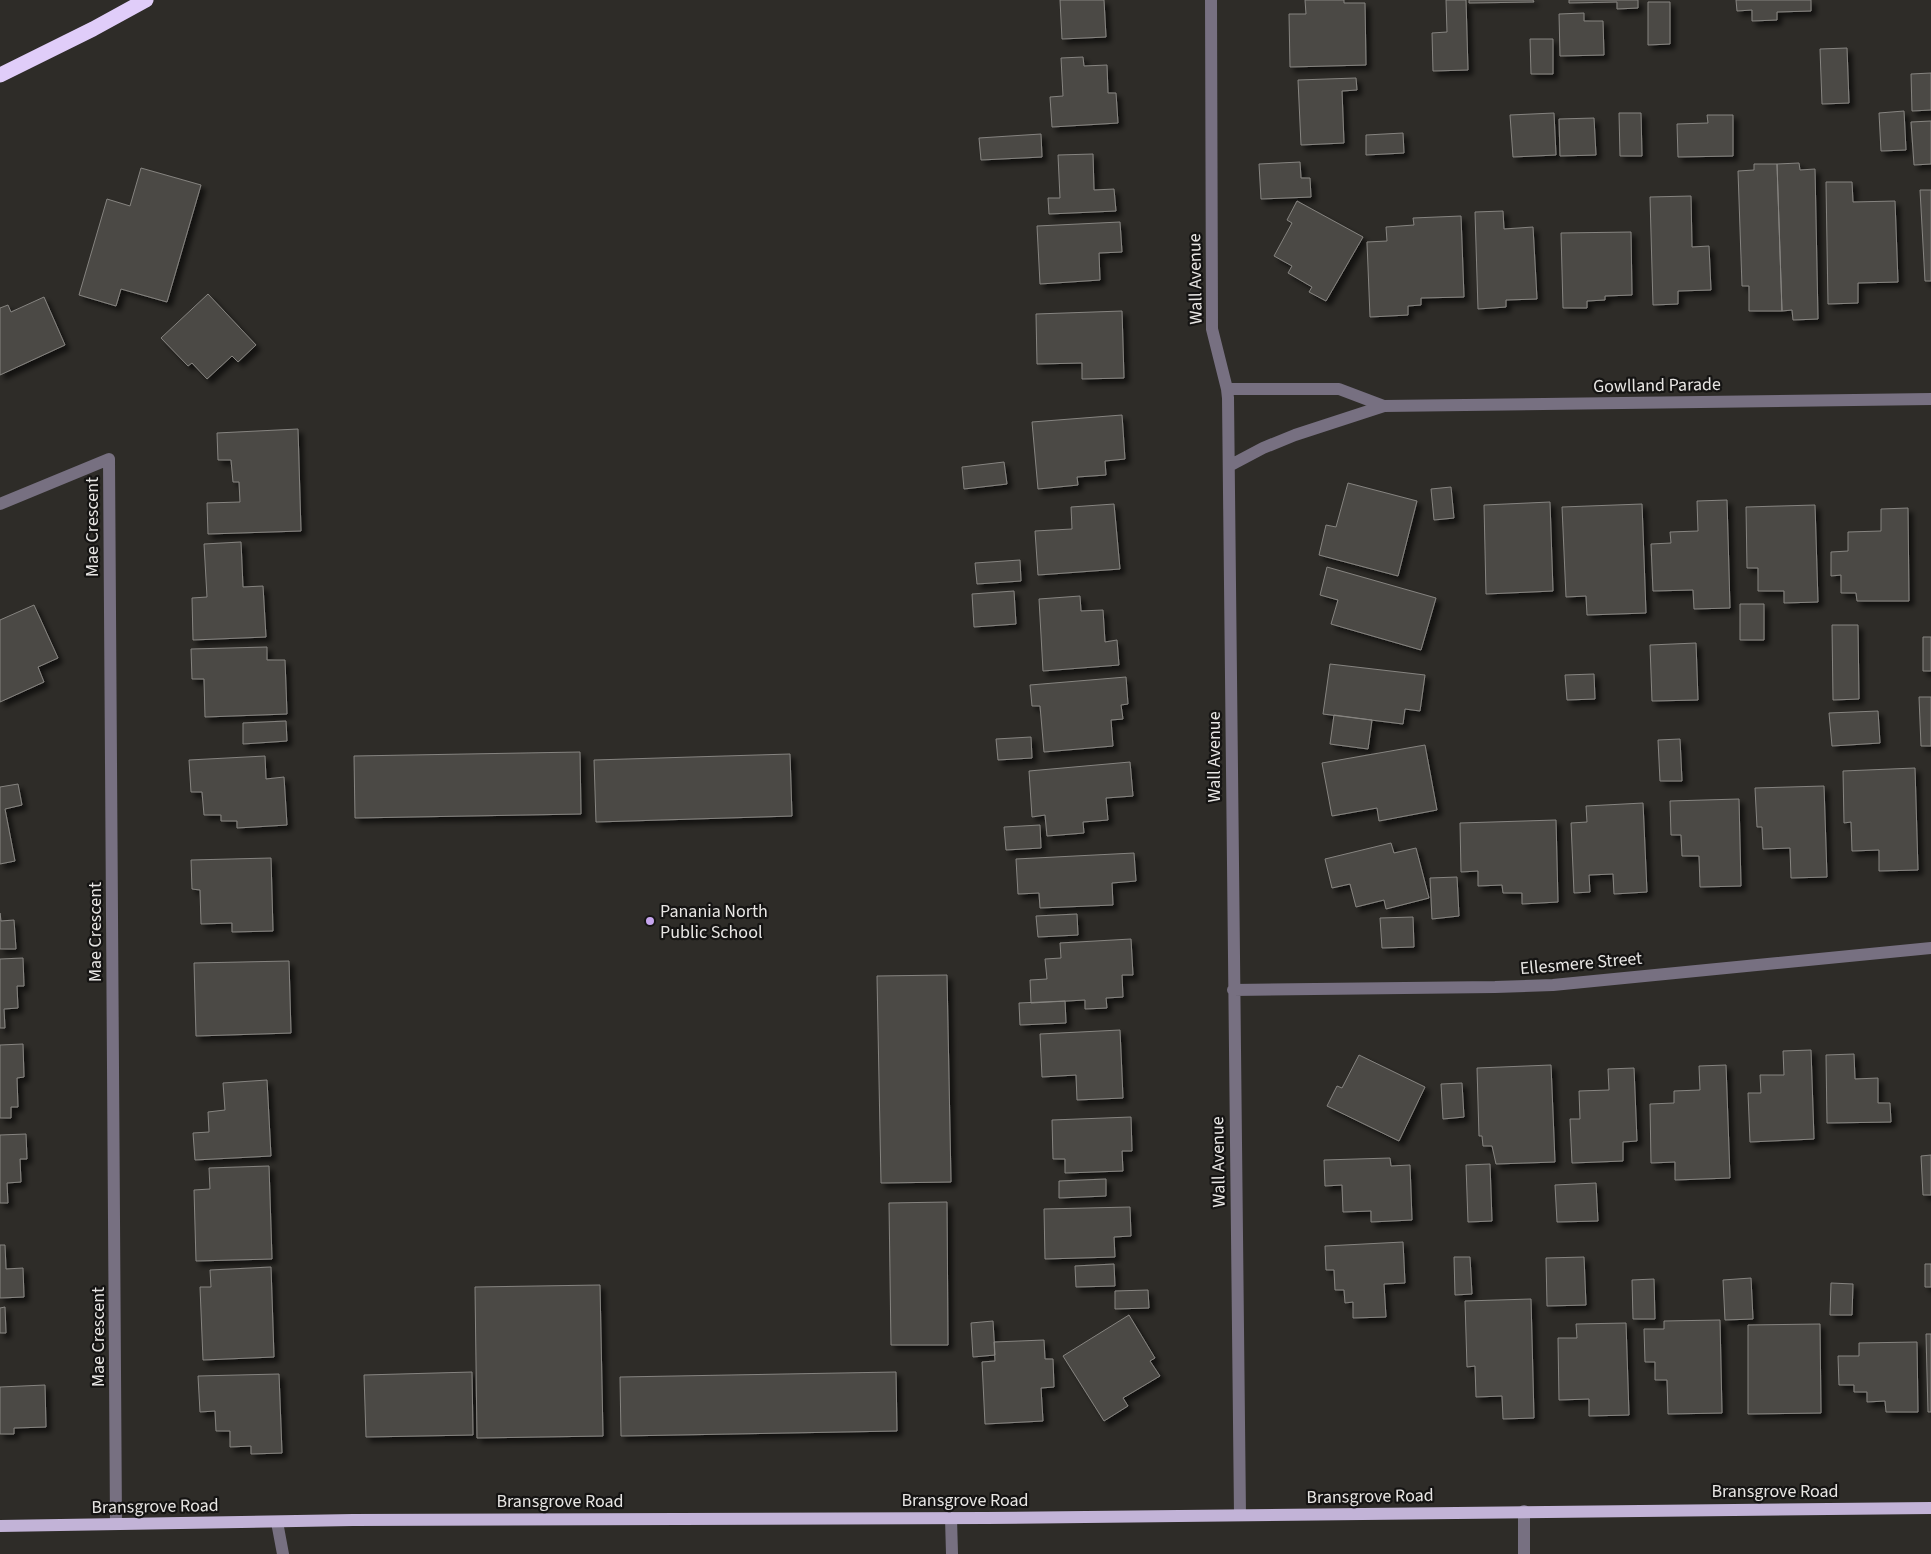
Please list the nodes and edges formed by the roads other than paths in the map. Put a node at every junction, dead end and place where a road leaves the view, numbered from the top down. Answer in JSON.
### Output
{"nodes":[{"id":1,"x":146,"y":0,"type":"edge"},
{"id":2,"x":1211,"y":0,"type":"edge"},
{"id":3,"x":0,"y":75,"type":"edge"},
{"id":4,"x":1228,"y":389,"type":"junction"},
{"id":5,"x":1931,"y":399,"type":"edge"},
{"id":6,"x":1384,"y":406,"type":"junction"},
{"id":7,"x":1228,"y":466,"type":"junction"},
{"id":8,"x":0,"y":504,"type":"edge"},
{"id":9,"x":1931,"y":948,"type":"edge"},
{"id":10,"x":1233,"y":990,"type":"junction"},
{"id":11,"x":1931,"y":1508,"type":"edge"},
{"id":12,"x":1524,"y":1511,"type":"junction"},
{"id":13,"x":1240,"y":1515,"type":"junction"},
{"id":14,"x":951,"y":1518,"type":"junction"},
{"id":15,"x":277,"y":1522,"type":"junction"},
{"id":16,"x":116,"y":1523,"type":"junction"},
{"id":17,"x":0,"y":1526,"type":"edge"},
{"id":18,"x":283,"y":1554,"type":"edge"},
{"id":19,"x":952,"y":1554,"type":"edge"},
{"id":20,"x":1524,"y":1554,"type":"edge"}],
"edges":[{"from":1,"to":3,"type":"highway"},
{"from":2,"to":4,"type":"street","name":"Wall Avenue"},
{"from":4,"to":6,"type":"street","name":"Gowlland Parade"},
{"from":4,"to":7,"type":"street","name":"Wall Avenue"},
{"from":5,"to":6,"type":"street","name":"Gowlland Parade"},
{"from":6,"to":7,"type":"street","name":"Gowlland Parade"},
{"from":7,"to":10,"type":"street","name":"Wall Avenue"},
{"from":8,"to":16,"type":"street","name":"Mae Crescent"},
{"from":9,"to":10,"type":"street","name":"Ellesmere Street"},
{"from":10,"to":13,"type":"street","name":"Wall Avenue"},
{"from":11,"to":12,"type":"main road","name":"Bransgrove Road"},
{"from":12,"to":13,"type":"main road","name":"Bransgrove Road"},
{"from":12,"to":20,"type":"street"},
{"from":13,"to":14,"type":"main road","name":"Bransgrove Road"},
{"from":14,"to":15,"type":"main road","name":"Bransgrove Road"},
{"from":14,"to":19,"type":"street"},
{"from":15,"to":16,"type":"main road","name":"Bransgrove Road"},
{"from":15,"to":18,"type":"street"},
{"from":16,"to":17,"type":"main road","name":"Bransgrove Road"}]}
